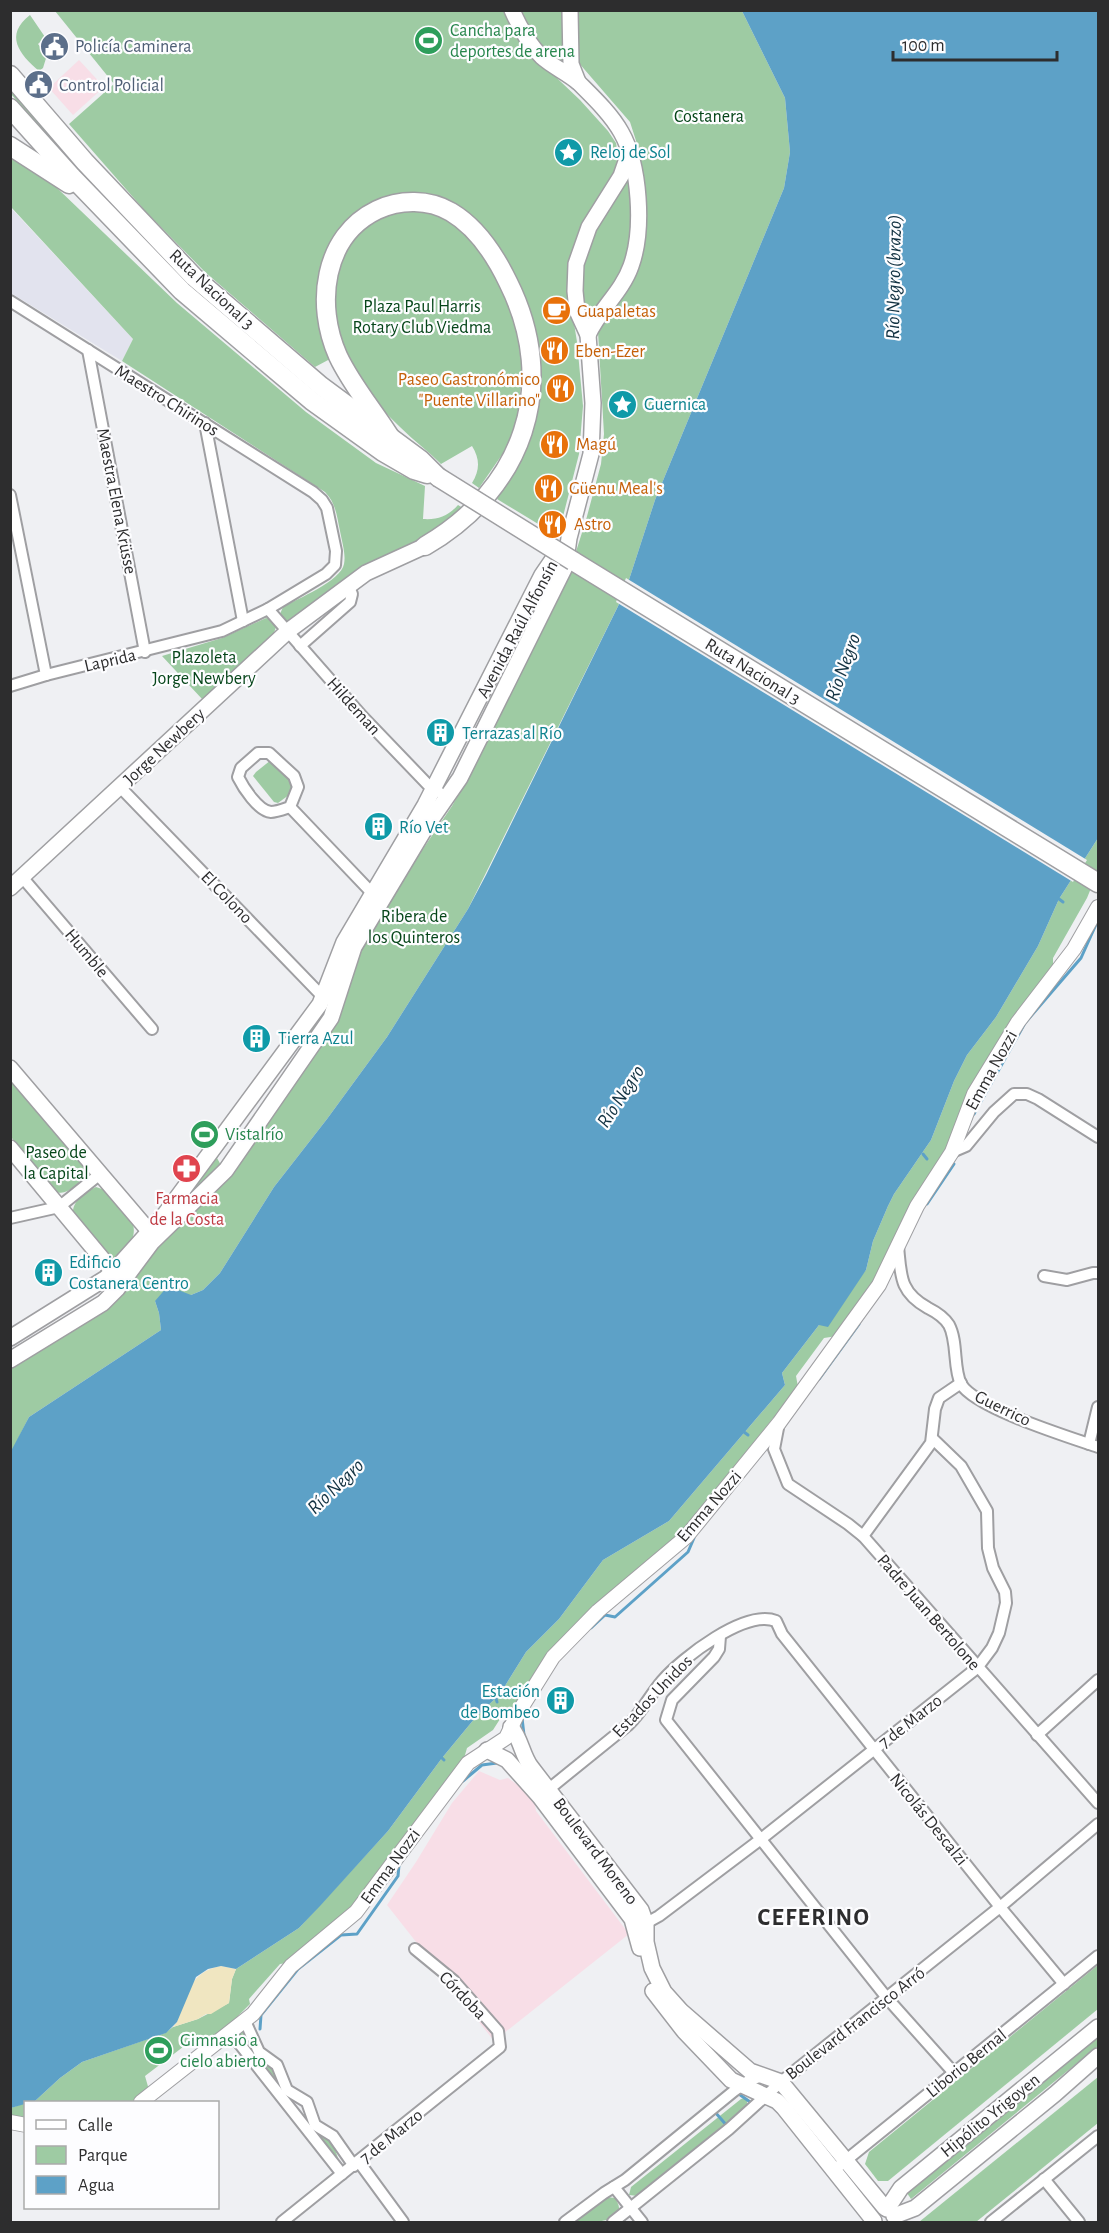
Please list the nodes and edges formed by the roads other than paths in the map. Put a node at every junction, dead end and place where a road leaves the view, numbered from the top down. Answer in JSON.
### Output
{"nodes":[{"id":1,"x":513,"y":10,"type":"edge"},
{"id":2,"x":570,"y":10,"type":"edge"},
{"id":3,"x":10,"y":75,"type":"edge"},
{"id":4,"x":578,"y":82,"type":"junction"},
{"id":5,"x":10,"y":108,"type":"edge"},
{"id":6,"x":10,"y":146,"type":"edge"},
{"id":7,"x":629,"y":153,"type":"junction"},
{"id":8,"x":104,"y":209,"type":"junction"},
{"id":9,"x":10,"y":301,"type":"edge"},
{"id":10,"x":588,"y":335,"type":"junction"},
{"id":11,"x":88,"y":350,"type":"junction"},
{"id":12,"x":205,"y":423,"type":"junction"},
{"id":13,"x":392,"y":440,"type":"junction"},
{"id":14,"x":438,"y":477,"type":"junction"},
{"id":15,"x":10,"y":495,"type":"edge"},
{"id":16,"x":425,"y":546,"type":"joint"},
{"id":17,"x":335,"y":565,"type":"joint"},
{"id":18,"x":348,"y":585,"type":"junction"},
{"id":19,"x":268,"y":609,"type":"junction"},
{"id":20,"x":243,"y":621,"type":"junction"},
{"id":21,"x":288,"y":631,"type":"junction"},
{"id":22,"x":300,"y":646,"type":"junction"},
{"id":23,"x":146,"y":652,"type":"junction"},
{"id":24,"x":46,"y":675,"type":"junction"},
{"id":25,"x":10,"y":686,"type":"edge"},
{"id":26,"x":120,"y":787,"type":"junction"},
{"id":27,"x":440,"y":793,"type":"junction"},
{"id":28,"x":290,"y":807,"type":"junction"},
{"id":29,"x":22,"y":877,"type":"junction"},
{"id":30,"x":1098,"y":883,"type":"edge"},
{"id":31,"x":10,"y":888,"type":"edge"},
{"id":32,"x":377,"y":896,"type":"junction"},
{"id":33,"x":1098,"y":907,"type":"edge"},
{"id":34,"x":330,"y":999,"type":"junction"},
{"id":35,"x":152,"y":1029,"type":"dead end"},
{"id":36,"x":10,"y":1068,"type":"edge"},
{"id":37,"x":1098,"y":1137,"type":"edge"},
{"id":38,"x":10,"y":1148,"type":"edge"},
{"id":39,"x":952,"y":1152,"type":"junction"},
{"id":40,"x":100,"y":1173,"type":"junction"},
{"id":41,"x":58,"y":1207,"type":"junction"},
{"id":42,"x":10,"y":1218,"type":"edge"},
{"id":43,"x":151,"y":1237,"type":"junction"},
{"id":44,"x":898,"y":1245,"type":"junction"},
{"id":45,"x":1098,"y":1273,"type":"edge"},
{"id":46,"x":1044,"y":1276,"type":"dead end"},
{"id":47,"x":117,"y":1277,"type":"junction"},
{"id":48,"x":10,"y":1338,"type":"edge"},
{"id":49,"x":10,"y":1360,"type":"edge"},
{"id":50,"x":961,"y":1383,"type":"junction"},
{"id":51,"x":1098,"y":1407,"type":"edge"},
{"id":52,"x":779,"y":1423,"type":"junction"},
{"id":53,"x":933,"y":1439,"type":"junction"},
{"id":54,"x":1094,"y":1445,"type":"edge"},
{"id":55,"x":863,"y":1536,"type":"junction"},
{"id":56,"x":776,"y":1621,"type":"joint"},
{"id":57,"x":720,"y":1636,"type":"junction"},
{"id":58,"x":977,"y":1668,"type":"junction"},
{"id":59,"x":1098,"y":1680,"type":"edge"},
{"id":60,"x":511,"y":1727,"type":"junction"},
{"id":61,"x":1037,"y":1735,"type":"junction"},
{"id":62,"x":487,"y":1750,"type":"junction"},
{"id":63,"x":874,"y":1750,"type":"junction"},
{"id":64,"x":544,"y":1793,"type":"junction"},
{"id":65,"x":1098,"y":1803,"type":"edge"},
{"id":66,"x":1098,"y":1824,"type":"edge"},
{"id":67,"x":760,"y":1839,"type":"junction"},
{"id":68,"x":1000,"y":1907,"type":"junction"},
{"id":69,"x":641,"y":1926,"type":"junction"},
{"id":70,"x":415,"y":1949,"type":"dead end"},
{"id":71,"x":1098,"y":1956,"type":"edge"},
{"id":72,"x":1065,"y":1984,"type":"junction"},
{"id":73,"x":887,"y":1998,"type":"junction"},
{"id":74,"x":245,"y":2021,"type":"junction"},
{"id":75,"x":1098,"y":2026,"type":"edge"},
{"id":76,"x":231,"y":2033,"type":"junction"},
{"id":77,"x":500,"y":2047,"type":"joint"},
{"id":78,"x":1098,"y":2056,"type":"edge"},
{"id":79,"x":954,"y":2073,"type":"junction"},
{"id":80,"x":762,"y":2076,"type":"junction"},
{"id":81,"x":781,"y":2082,"type":"junction"},
{"id":82,"x":741,"y":2086,"type":"junction"},
{"id":83,"x":766,"y":2096,"type":"junction"},
{"id":84,"x":144,"y":2101,"type":"edge"},
{"id":85,"x":1098,"y":2136,"type":"edge"},
{"id":86,"x":357,"y":2164,"type":"junction"},
{"id":87,"x":840,"y":2166,"type":"junction"},
{"id":88,"x":342,"y":2174,"type":"junction"},
{"id":89,"x":1044,"y":2179,"type":"junction"},
{"id":90,"x":614,"y":2187,"type":"junction"},
{"id":91,"x":631,"y":2208,"type":"junction"},
{"id":92,"x":892,"y":2216,"type":"edge"},
{"id":93,"x":874,"y":2222,"type":"edge"},
{"id":94,"x":282,"y":2223,"type":"edge"},
{"id":95,"x":403,"y":2223,"type":"edge"},
{"id":96,"x":565,"y":2223,"type":"edge"},
{"id":97,"x":613,"y":2223,"type":"edge"},
{"id":98,"x":642,"y":2223,"type":"edge"},
{"id":99,"x":991,"y":2223,"type":"edge"},
{"id":100,"x":1079,"y":2223,"type":"edge"}],
"edges":[{"from":1,"to":4,"type":"main road"},
{"from":2,"to":4,"type":"main road"},
{"from":3,"to":13,"type":"highway","name":"Ruta Nacional 3"},
{"from":4,"to":7,"type":"main road"},
{"from":5,"to":8,"type":"highway","name":"Ruta Nacional 3"},
{"from":6,"to":8,"type":"highway"},
{"from":7,"to":10,"type":"main road"},
{"from":7,"to":10,"type":"main road","name":"Avenida Raúl Alfonsín"},
{"from":8,"to":14,"type":"highway","name":"Ruta Nacional 3"},
{"from":9,"to":11,"type":"street","name":"Maestro Chirinos"},
{"from":10,"to":27,"type":"main road","name":"Avenida Raúl Alfonsín"},
{"from":11,"to":12,"type":"street","name":"Maestro Chirinos"},
{"from":11,"to":23,"type":"street","name":"Maestra Elena Krüsse"},
{"from":12,"to":17,"type":"street","name":"Maestro Chirinos"},
{"from":12,"to":20,"type":"street"},
{"from":13,"to":14,"type":"highway","name":"Ruta Nacional 3"},
{"from":13,"to":16,"type":"highway"},
{"from":14,"to":30,"type":"highway","name":"Ruta Nacional 3","bridge":true},
{"from":15,"to":24,"type":"street"},
{"from":16,"to":18,"type":"main road","name":"Jorge Newbery"},
{"from":17,"to":19,"type":"street","name":"Laprida"},
{"from":18,"to":21,"type":"main road","name":"Jorge Newbery"},
{"from":18,"to":22,"type":"street"},
{"from":19,"to":20,"type":"street","name":"Laprida"},
{"from":19,"to":21,"type":"street","name":"Hildeman"},
{"from":20,"to":23,"type":"street","name":"Laprida"},
{"from":21,"to":22,"type":"street","name":"Hildeman"},
{"from":21,"to":26,"type":"main road","name":"Jorge Newbery"},
{"from":22,"to":27,"type":"street","name":"Hildeman"},
{"from":23,"to":24,"type":"street","name":"Laprida"},
{"from":24,"to":25,"type":"street","name":"Laprida"},
{"from":26,"to":29,"type":"main road","name":"Jorge Newbery"},
{"from":26,"to":34,"type":"street","name":"El Colono"},
{"from":27,"to":32,"type":"main road","name":"Avenida Raúl Alfonsín"},
{"from":28,"to":28,"type":"street"},
{"from":28,"to":32,"type":"street"},
{"from":29,"to":31,"type":"main road","name":"Jorge Newbery"},
{"from":29,"to":35,"type":"street","name":"Humble"},
{"from":32,"to":34,"type":"main road","name":"Avenida Raúl Alfonsín"},
{"from":33,"to":39,"type":"street","name":"Emma Nozzi"},
{"from":34,"to":43,"type":"main road","name":"Avenida Raúl Alfonsín"},
{"from":34,"to":43,"type":"main road","name":"Avenida Raúl Alfonsín"},
{"from":36,"to":40,"type":"main road"},
{"from":37,"to":39,"type":"street"},
{"from":38,"to":41,"type":"main road"},
{"from":39,"to":44,"type":"street","name":"Emma Nozzi"},
{"from":40,"to":41,"type":"street"},
{"from":40,"to":43,"type":"main road"},
{"from":41,"to":42,"type":"street"},
{"from":41,"to":47,"type":"main road"},
{"from":43,"to":47,"type":"main road"},
{"from":44,"to":50,"type":"street","name":"Guerrico"},
{"from":44,"to":52,"type":"street","name":"Emma Nozzi"},
{"from":45,"to":46,"type":"street"},
{"from":47,"to":48,"type":"main road"},
{"from":47,"to":49,"type":"main road"},
{"from":50,"to":53,"type":"street"},
{"from":50,"to":54,"type":"street","name":"Guerrico"},
{"from":51,"to":54,"type":"street"},
{"from":52,"to":55,"type":"street","name":"Padre Juan Bertolone"},
{"from":52,"to":60,"type":"street","name":"Emma Nozzi"},
{"from":53,"to":55,"type":"street"},
{"from":53,"to":58,"type":"street","name":"7 de Marzo"},
{"from":55,"to":58,"type":"street","name":"Padre Juan Bertolone"},
{"from":56,"to":57,"type":"street","name":"Estados Unidos"},
{"from":56,"to":63,"type":"street","name":"Nicolás Descalzi"},
{"from":57,"to":64,"type":"street","name":"Estados Unidos"},
{"from":57,"to":67,"type":"street"},
{"from":58,"to":61,"type":"street","name":"Padre Juan Bertolone"},
{"from":58,"to":63,"type":"street","name":"7 de Marzo"},
{"from":59,"to":61,"type":"street"},
{"from":60,"to":62,"type":"street","name":"Emma Nozzi"},
{"from":60,"to":64,"type":"main road","name":"Boulevard Moreno"},
{"from":61,"to":65,"type":"street","name":"Padre Juan Bertolone"},
{"from":62,"to":64,"type":"main road","name":"Boulevard Moreno"},
{"from":62,"to":74,"type":"street","name":"Emma Nozzi"},
{"from":63,"to":67,"type":"street","name":"7 de Marzo"},
{"from":63,"to":68,"type":"street","name":"Nicolás Descalzi"},
{"from":64,"to":69,"type":"main road","name":"Boulevard Moreno"},
{"from":66,"to":68,"type":"street","name":"Boulevard Francisco Arró"},
{"from":67,"to":69,"type":"street","name":"7 de Marzo"},
{"from":67,"to":73,"type":"street"},
{"from":68,"to":72,"type":"street","name":"Nicolás Descalzi"},
{"from":68,"to":73,"type":"street","name":"Boulevard Francisco Arró"},
{"from":69,"to":80,"type":"main road","name":"Boulevard Moreno"},
{"from":69,"to":82,"type":"main road","name":"Boulevard Moreno"},
{"from":70,"to":77,"type":"street","name":"Córdoba"},
{"from":71,"to":72,"type":"street","name":"Liborio Bernal"},
{"from":72,"to":79,"type":"street","name":"Liborio Bernal"},
{"from":73,"to":79,"type":"street"},
{"from":73,"to":81,"type":"street","name":"Boulevard Francisco Arró"},
{"from":74,"to":76,"type":"street","name":"Emma Nozzi"},
{"from":74,"to":86,"type":"street"},
{"from":75,"to":92,"type":"main road","name":"Hipólito Yrigoyen"},
{"from":76,"to":84,"type":"street","name":"Emma Nozzi"},
{"from":76,"to":88,"type":"street"},
{"from":77,"to":86,"type":"street","name":"7 de Marzo"},
{"from":78,"to":92,"type":"main road","name":"Hipólito Yrigoyen"},
{"from":79,"to":87,"type":"street","name":"Liborio Bernal"},
{"from":80,"to":81,"type":"main road","name":"Boulevard Moreno"},
{"from":80,"to":82,"type":"street","name":"Boulevard Francisco Arró"},
{"from":81,"to":83,"type":"street","name":"Boulevard Francisco Arró"},
{"from":81,"to":87,"type":"main road","name":"Boulevard Moreno"},
{"from":82,"to":83,"type":"main road","name":"Boulevard Moreno"},
{"from":82,"to":90,"type":"street","name":"Boulevard Francisco Arró"},
{"from":83,"to":87,"type":"main road","name":"Boulevard Moreno"},
{"from":83,"to":91,"type":"street","name":"Boulevard Francisco Arró"},
{"from":85,"to":89,"type":"street"},
{"from":86,"to":88,"type":"street","name":"7 de Marzo"},
{"from":86,"to":95,"type":"street"},
{"from":87,"to":92,"type":"main road","name":"Boulevard Moreno"},
{"from":87,"to":93,"type":"main road","name":"Boulevard Moreno"},
{"from":88,"to":94,"type":"street","name":"7 de Marzo"},
{"from":89,"to":99,"type":"street"},
{"from":89,"to":100,"type":"street"},
{"from":90,"to":91,"type":"street"},
{"from":90,"to":96,"type":"street","name":"Boulevard Francisco Arró"},
{"from":91,"to":97,"type":"street","name":"Boulevard Francisco Arró"},
{"from":91,"to":98,"type":"street"},
{"from":92,"to":93,"type":"main road","name":"Hipólito Yrigoyen"}]}
